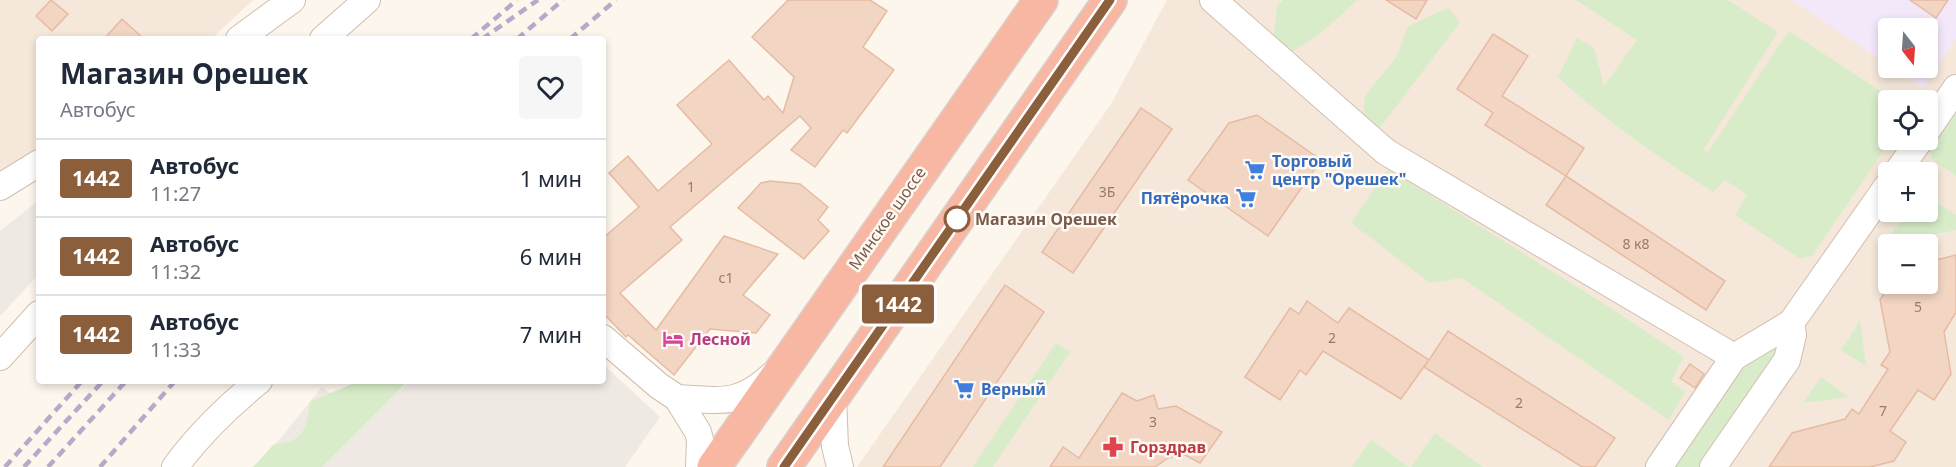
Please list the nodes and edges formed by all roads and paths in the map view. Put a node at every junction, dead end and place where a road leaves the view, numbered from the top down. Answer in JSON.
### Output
{"nodes":[{"id":1,"x":292,"y":0,"type":"edge"},
{"id":2,"x":367,"y":0,"type":"edge"},
{"id":3,"x":1041,"y":0,"type":"edge"},
{"id":4,"x":1110,"y":0,"type":"edge"},
{"id":5,"x":1213,"y":0,"type":"edge"},
{"id":6,"x":243,"y":36,"type":"edge"},
{"id":7,"x":326,"y":36,"type":"edge"},
{"id":8,"x":1956,"y":88,"type":"edge"},
{"id":9,"x":1938,"y":114,"type":"edge"},
{"id":10,"x":36,"y":165,"type":"edge"},
{"id":11,"x":0,"y":187,"type":"edge"},
{"id":12,"x":1878,"y":199,"type":"edge"},
{"id":13,"x":36,"y":317,"type":"edge"},
{"id":14,"x":1791,"y":323,"type":"junction"},
{"id":15,"x":606,"y":341,"type":"edge"},
{"id":16,"x":0,"y":357,"type":"edge"},
{"id":17,"x":1734,"y":357,"type":"junction"},
{"id":18,"x":787,"y":362,"type":"junction"},
{"id":19,"x":255,"y":384,"type":"edge"},
{"id":20,"x":833,"y":397,"type":"junction"},
{"id":21,"x":677,"y":398,"type":"junction"},
{"id":22,"x":176,"y":467,"type":"edge"},
{"id":23,"x":699,"y":467,"type":"edge"},
{"id":24,"x":714,"y":467,"type":"edge"},
{"id":25,"x":784,"y":467,"type":"edge"},
{"id":26,"x":840,"y":467,"type":"edge"},
{"id":27,"x":1659,"y":467,"type":"edge"},
{"id":28,"x":1713,"y":467,"type":"edge"}],
"edges":[{"from":1,"to":6,"type":"street"},
{"from":2,"to":7,"type":"street"},
{"from":3,"to":18,"type":"highway","name":"Минское шоссе"},
{"from":4,"to":20,"type":"highway"},
{"from":5,"to":17,"type":"street"},
{"from":8,"to":9,"type":"street"},
{"from":10,"to":11,"type":"street"},
{"from":12,"to":14,"type":"street"},
{"from":13,"to":16,"type":"street"},
{"from":14,"to":17,"type":"street"},
{"from":14,"to":28,"type":"street"},
{"from":15,"to":21,"type":"street"},
{"from":17,"to":27,"type":"street"},
{"from":18,"to":21,"type":"street"},
{"from":18,"to":24,"type":"highway","name":"Минское шоссе"},
{"from":19,"to":22,"type":"street"},
{"from":20,"to":25,"type":"highway"},
{"from":20,"to":26,"type":"street"},
{"from":21,"to":23,"type":"street"}]}
